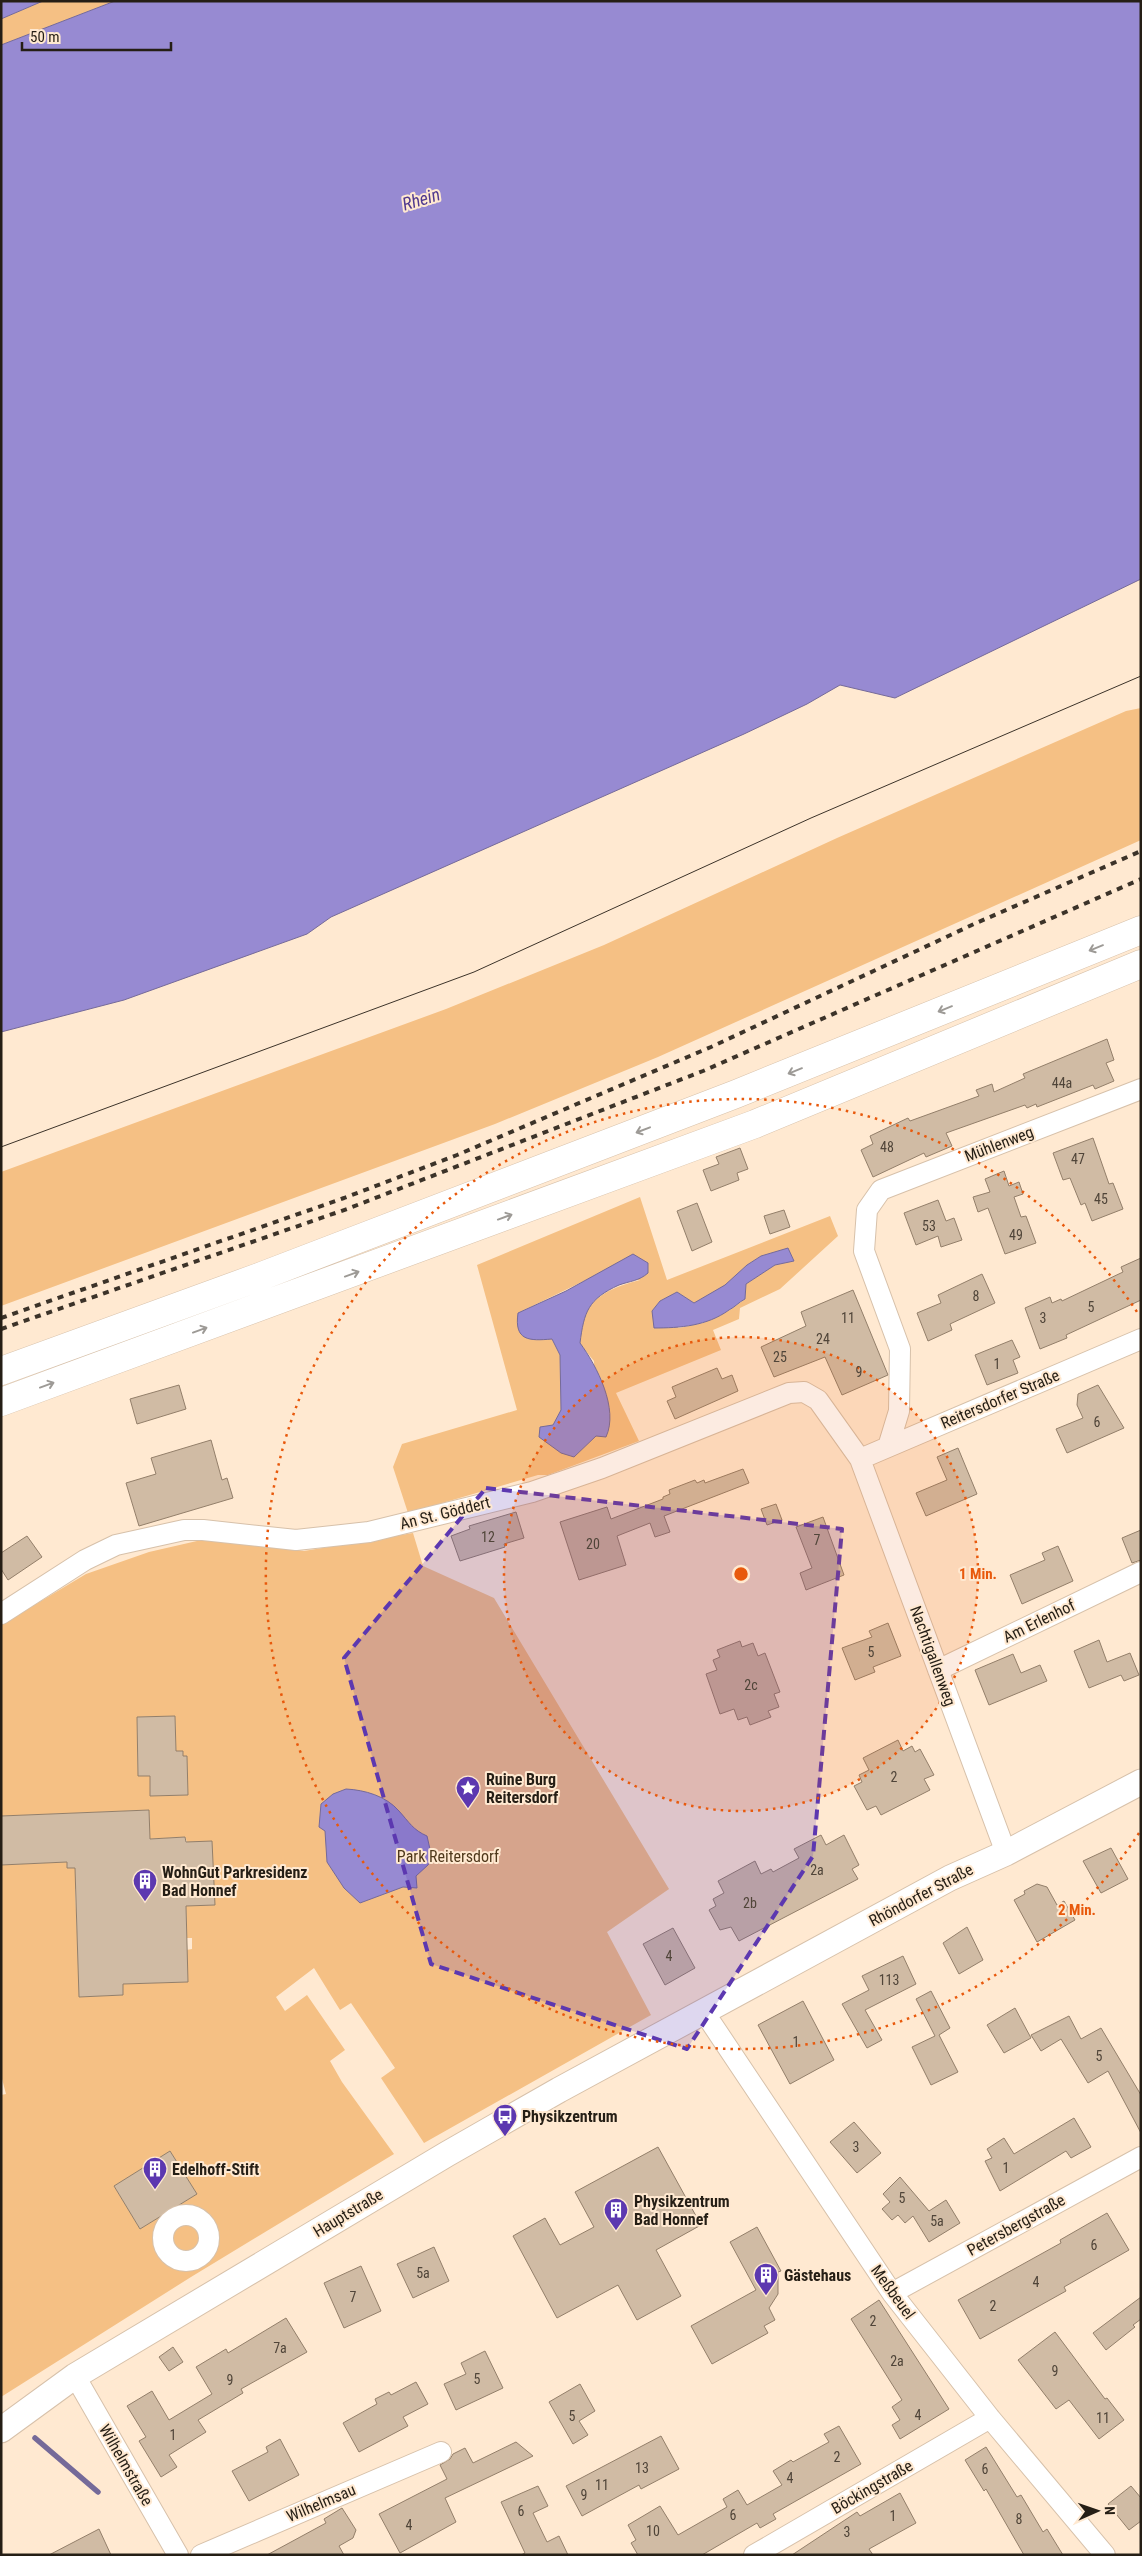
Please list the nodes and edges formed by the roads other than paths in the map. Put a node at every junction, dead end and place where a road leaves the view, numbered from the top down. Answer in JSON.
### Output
{"nodes":[{"id":1,"x":1141,"y":930,"type":"edge"},
{"id":2,"x":1141,"y":964,"type":"edge"},
{"id":3,"x":1141,"y":1089,"type":"edge"},
{"id":4,"x":1141,"y":1339,"type":"edge"},
{"id":5,"x":1,"y":1371,"type":"edge"},
{"id":6,"x":1,"y":1402,"type":"edge"},
{"id":7,"x":888,"y":1447,"type":"junction"},
{"id":8,"x":860,"y":1459,"type":"junction"},
{"id":9,"x":1141,"y":1572,"type":"edge"},
{"id":10,"x":1,"y":1614,"type":"edge"},
{"id":11,"x":938,"y":1670,"type":"junction"},
{"id":12,"x":1141,"y":1782,"type":"edge"},
{"id":13,"x":1006,"y":1853,"type":"junction"},
{"id":14,"x":704,"y":2012,"type":"junction"},
{"id":15,"x":1141,"y":2157,"type":"edge"},
{"id":16,"x":892,"y":2293,"type":"junction"},
{"id":17,"x":75,"y":2376,"type":"junction"},
{"id":18,"x":990,"y":2418,"type":"junction"},
{"id":19,"x":1,"y":2430,"type":"edge"},
{"id":20,"x":442,"y":2452,"type":"dead end"},
{"id":21,"x":178,"y":2555,"type":"edge"},
{"id":22,"x":201,"y":2555,"type":"edge"},
{"id":23,"x":754,"y":2555,"type":"edge"},
{"id":24,"x":1105,"y":2555,"type":"edge"}],
"edges":[{"from":1,"to":5,"type":"highway","one_way":true},
{"from":6,"to":2,"type":"highway","one_way":true},
{"from":3,"to":7,"type":"street","name":"Mühlenweg"},
{"from":4,"to":7,"type":"street","name":"Reitersdorfer Straße"},
{"from":7,"to":8,"type":"street","name":"Reitersdorfer Straße"},
{"from":8,"to":10,"type":"street","name":"An St. Göddert"},
{"from":8,"to":11,"type":"street","name":"Nachtigallenweg"},
{"from":9,"to":11,"type":"street","name":"Am Erlenhof"},
{"from":11,"to":13,"type":"street","name":"Nachtigallenweg"},
{"from":12,"to":13,"type":"main road","name":"Rhöndorfer Straße"},
{"from":13,"to":14,"type":"main road","name":"Rhöndorfer Straße"},
{"from":14,"to":16,"type":"street","name":"Meßbeuel"},
{"from":14,"to":17,"type":"main road","name":"Hauptstraße"},
{"from":15,"to":16,"type":"street","name":"Petersbergstraße"},
{"from":16,"to":18,"type":"street","name":"Meßbeuel"},
{"from":17,"to":19,"type":"main road","name":"Hauptstraße"},
{"from":17,"to":21,"type":"street","name":"Wilhelmstraße"},
{"from":18,"to":23,"type":"street","name":"Böckingstraße"},
{"from":18,"to":24,"type":"street","name":"Meßbeuel"},
{"from":20,"to":22,"type":"street","name":"Wilhelmsau"}]}
